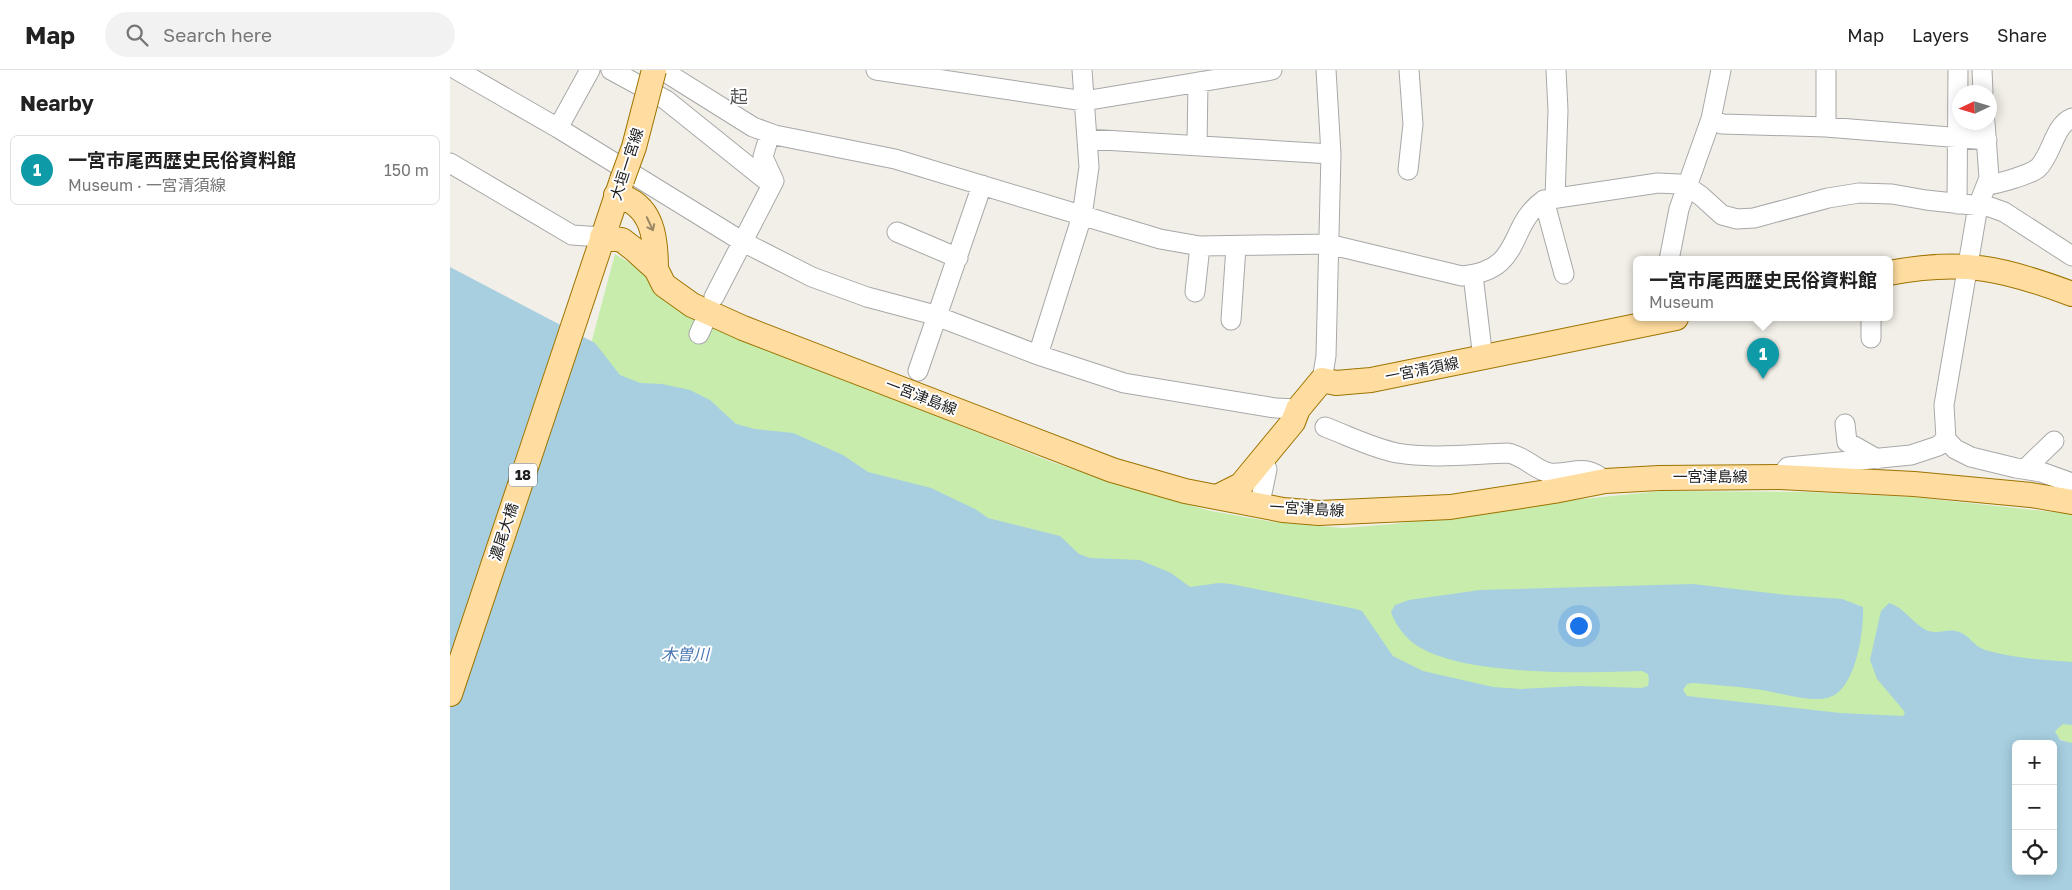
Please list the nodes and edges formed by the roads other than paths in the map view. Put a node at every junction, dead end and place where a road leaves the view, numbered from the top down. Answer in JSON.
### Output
{"nodes":[{"id":1,"x":457,"y":70,"type":"edge"},
{"id":2,"x":590,"y":70,"type":"edge"},
{"id":3,"x":611,"y":70,"type":"edge"},
{"id":4,"x":654,"y":70,"type":"edge"},
{"id":5,"x":662,"y":70,"type":"edge"},
{"id":6,"x":876,"y":70,"type":"edge"},
{"id":7,"x":1082,"y":70,"type":"edge"},
{"id":8,"x":1272,"y":70,"type":"edge"},
{"id":9,"x":1326,"y":70,"type":"edge"},
{"id":10,"x":1409,"y":70,"type":"edge"},
{"id":11,"x":1556,"y":70,"type":"edge"},
{"id":12,"x":1721,"y":70,"type":"edge"},
{"id":13,"x":1826,"y":70,"type":"edge"},
{"id":14,"x":1958,"y":70,"type":"edge"},
{"id":15,"x":1982,"y":70,"type":"edge"},
{"id":16,"x":959,"y":76,"type":"edge"},
{"id":17,"x":1199,"y":78,"type":"edge"},
{"id":18,"x":1983,"y":85,"type":"edge"},
{"id":19,"x":1084,"y":100,"type":"junction"},
{"id":20,"x":730,"y":112,"type":"junction"},
{"id":21,"x":2072,"y":118,"type":"edge"},
{"id":22,"x":1711,"y":119,"type":"junction"},
{"id":23,"x":699,"y":125,"type":"junction"},
{"id":24,"x":1826,"y":127,"type":"junction"},
{"id":25,"x":558,"y":128,"type":"junction"},
{"id":26,"x":1986,"y":131,"type":"edge"},
{"id":27,"x":770,"y":133,"type":"junction"},
{"id":28,"x":1087,"y":139,"type":"junction"},
{"id":29,"x":1957,"y":139,"type":"junction"},
{"id":30,"x":1197,"y":146,"type":"junction"},
{"id":31,"x":1331,"y":154,"type":"junction"},
{"id":32,"x":450,"y":163,"type":"edge"},
{"id":33,"x":1408,"y":170,"type":"dead end"},
{"id":34,"x":772,"y":185,"type":"junction"},
{"id":35,"x":982,"y":185,"type":"junction"},
{"id":36,"x":1986,"y":185,"type":"junction"},
{"id":37,"x":1687,"y":186,"type":"junction"},
{"id":38,"x":619,"y":187,"type":"junction"},
{"id":39,"x":1549,"y":199,"type":"junction"},
{"id":40,"x":1957,"y":204,"type":"junction"},
{"id":41,"x":1978,"y":206,"type":"junction"},
{"id":42,"x":1082,"y":216,"type":"junction"},
{"id":43,"x":897,"y":232,"type":"dead end"},
{"id":44,"x":742,"y":242,"type":"junction"},
{"id":45,"x":1328,"y":244,"type":"junction"},
{"id":46,"x":1200,"y":246,"type":"junction"},
{"id":47,"x":599,"y":247,"type":"junction"},
{"id":48,"x":1236,"y":247,"type":"junction"},
{"id":49,"x":1670,"y":256,"type":"edge"},
{"id":50,"x":2072,"y":256,"type":"edge"},
{"id":51,"x":958,"y":258,"type":"junction"},
{"id":52,"x":1969,"y":266,"type":"junction"},
{"id":53,"x":656,"y":269,"type":"junction"},
{"id":54,"x":1893,"y":272,"type":"edge"},
{"id":55,"x":1564,"y":274,"type":"dead end"},
{"id":56,"x":1473,"y":275,"type":"junction"},
{"id":57,"x":1195,"y":292,"type":"dead end"},
{"id":58,"x":2072,"y":294,"type":"edge"},
{"id":59,"x":714,"y":297,"type":"dead end"},
{"id":60,"x":937,"y":316,"type":"junction"},
{"id":61,"x":1231,"y":320,"type":"dead end"},
{"id":62,"x":1658,"y":321,"type":"edge"},
{"id":63,"x":1871,"y":321,"type":"edge"},
{"id":64,"x":1871,"y":338,"type":"dead end"},
{"id":65,"x":1038,"y":355,"type":"junction"},
{"id":66,"x":1483,"y":359,"type":"junction"},
{"id":67,"x":918,"y":371,"type":"dead end"},
{"id":68,"x":1322,"y":380,"type":"junction"},
{"id":69,"x":1298,"y":409,"type":"junction"},
{"id":70,"x":1845,"y":424,"type":"dead end"},
{"id":71,"x":1325,"y":427,"type":"dead end"},
{"id":72,"x":1946,"y":439,"type":"junction"},
{"id":73,"x":2054,"y":441,"type":"dead end"},
{"id":74,"x":1877,"y":459,"type":"junction"},
{"id":75,"x":1262,"y":460,"type":"junction"},
{"id":76,"x":2025,"y":470,"type":"junction"},
{"id":77,"x":1780,"y":477,"type":"junction"},
{"id":78,"x":1605,"y":481,"type":"junction"},
{"id":79,"x":2072,"y":483,"type":"edge"},
{"id":80,"x":1219,"y":496,"type":"junction"},
{"id":81,"x":1261,"y":498,"type":"dead end"},
{"id":82,"x":2072,"y":502,"type":"edge"},
{"id":83,"x":450,"y":694,"type":"edge"}],
"edges":[{"from":1,"to":25,"type":"street"},
{"from":2,"to":25,"type":"street"},
{"from":3,"to":23,"type":"street"},
{"from":4,"to":38,"type":"main road","name":"大垣一宮線","number":"18","bridge":true},
{"from":5,"to":20,"type":"street"},
{"from":6,"to":16,"type":"street"},
{"from":7,"to":19,"type":"street"},
{"from":8,"to":17,"type":"street"},
{"from":9,"to":31,"type":"street"},
{"from":10,"to":33,"type":"street"},
{"from":11,"to":39,"type":"street"},
{"from":12,"to":22,"type":"street"},
{"from":13,"to":24,"type":"street"},
{"from":14,"to":29,"type":"street"},
{"from":15,"to":18,"type":"street"},
{"from":16,"to":19,"type":"street"},
{"from":17,"to":19,"type":"street"},
{"from":17,"to":30,"type":"street"},
{"from":19,"to":28,"type":"street"},
{"from":20,"to":23,"type":"street"},
{"from":20,"to":27,"type":"street"},
{"from":21,"to":36,"type":"street"},
{"from":22,"to":24,"type":"street"},
{"from":22,"to":37,"type":"street"},
{"from":23,"to":34,"type":"street"},
{"from":24,"to":29,"type":"street"},
{"from":25,"to":44,"type":"street"},
{"from":26,"to":29,"type":"street"},
{"from":26,"to":36,"type":"street"},
{"from":27,"to":34,"type":"street"},
{"from":27,"to":35,"type":"street"},
{"from":28,"to":30,"type":"street"},
{"from":28,"to":42,"type":"street"},
{"from":29,"to":40,"type":"street"},
{"from":30,"to":31,"type":"street"},
{"from":31,"to":45,"type":"street"},
{"from":32,"to":47,"type":"street"},
{"from":34,"to":44,"type":"street"},
{"from":35,"to":42,"type":"street"},
{"from":35,"to":51,"type":"street"},
{"from":36,"to":41,"type":"street"},
{"from":37,"to":39,"type":"street"},
{"from":37,"to":40,"type":"street"},
{"from":37,"to":49,"type":"street"},
{"from":38,"to":47,"type":"main road","name":"大垣一宮線","number":"18"},
{"from":38,"to":53,"type":"main road","one_way":true},
{"from":39,"to":55,"type":"street"},
{"from":39,"to":56,"type":"street"},
{"from":40,"to":41,"type":"street"},
{"from":41,"to":50,"type":"street"},
{"from":41,"to":52,"type":"street"},
{"from":42,"to":46,"type":"street"},
{"from":42,"to":65,"type":"street"},
{"from":43,"to":51,"type":"street"},
{"from":44,"to":59,"type":"street"},
{"from":44,"to":60,"type":"street"},
{"from":45,"to":48,"type":"street"},
{"from":45,"to":56,"type":"street"},
{"from":45,"to":68,"type":"street"},
{"from":46,"to":48,"type":"street"},
{"from":46,"to":57,"type":"street"},
{"from":47,"to":53,"type":"main road","name":"一宮津島線"},
{"from":47,"to":83,"type":"main road","name":"濃尾大橋","number":"18"},
{"from":48,"to":61,"type":"street"},
{"from":51,"to":60,"type":"street"},
{"from":52,"to":54,"type":"main road"},
{"from":52,"to":58,"type":"main road"},
{"from":52,"to":72,"type":"street"},
{"from":53,"to":80,"type":"main road","name":"一宮津島線"},
{"from":56,"to":66,"type":"street"},
{"from":60,"to":65,"type":"street"},
{"from":60,"to":67,"type":"street"},
{"from":62,"to":66,"type":"main road","name":"一宮清須線"},
{"from":63,"to":64,"type":"street"},
{"from":65,"to":69,"type":"street"},
{"from":66,"to":68,"type":"main road","name":"一宮清須線"},
{"from":68,"to":69,"type":"main road"},
{"from":69,"to":75,"type":"main road"},
{"from":70,"to":74,"type":"street"},
{"from":71,"to":78,"type":"street"},
{"from":72,"to":74,"type":"street"},
{"from":72,"to":76,"type":"street"},
{"from":73,"to":76,"type":"street"},
{"from":74,"to":77,"type":"street"},
{"from":75,"to":80,"type":"main road"},
{"from":75,"to":81,"type":"street"},
{"from":76,"to":79,"type":"street"},
{"from":77,"to":78,"type":"main road","name":"一宮津島線"},
{"from":77,"to":82,"type":"main road","name":"一宮津島線"},
{"from":78,"to":80,"type":"main road","name":"一宮津島線"}]}
